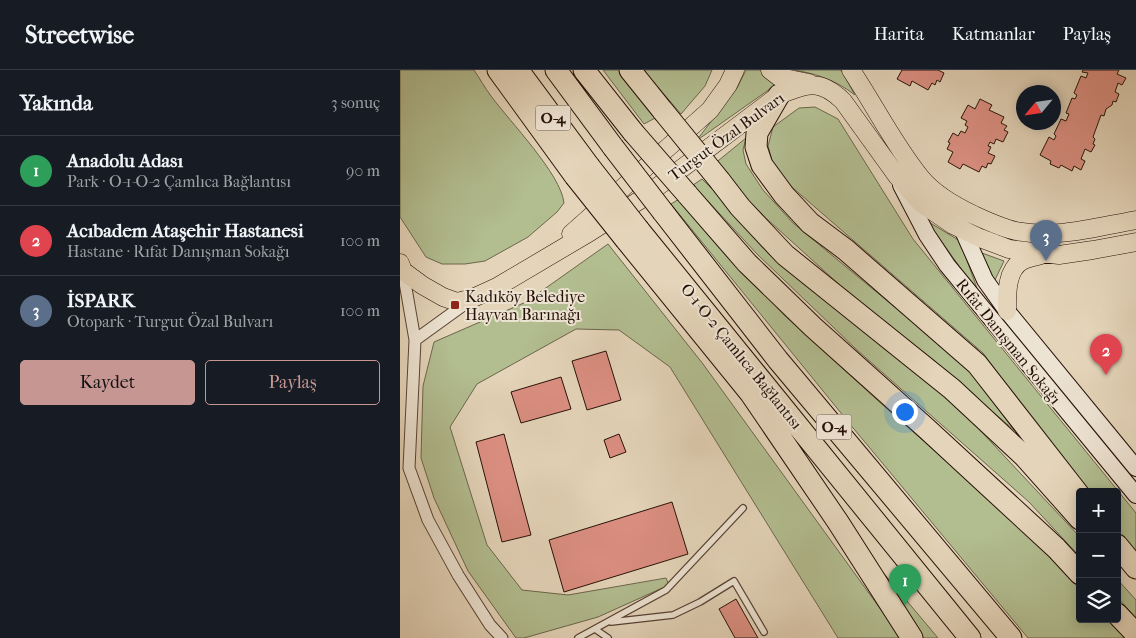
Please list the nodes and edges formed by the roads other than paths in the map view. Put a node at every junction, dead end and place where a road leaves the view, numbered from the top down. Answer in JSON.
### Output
{"nodes":[{"id":1,"x":498,"y":70,"type":"edge"},
{"id":2,"x":518,"y":70,"type":"edge"},
{"id":3,"x":556,"y":70,"type":"edge"},
{"id":4,"x":584,"y":70,"type":"edge"},
{"id":5,"x":630,"y":70,"type":"edge"},
{"id":6,"x":735,"y":70,"type":"edge"},
{"id":7,"x":770,"y":70,"type":"edge"},
{"id":8,"x":851,"y":70,"type":"edge"},
{"id":9,"x":816,"y":84,"type":"junction"},
{"id":10,"x":779,"y":95,"type":"junction"},
{"id":11,"x":582,"y":171,"type":"junction"},
{"id":12,"x":897,"y":176,"type":"junction"},
{"id":13,"x":952,"y":205,"type":"junction"},
{"id":14,"x":1136,"y":220,"type":"edge"},
{"id":15,"x":962,"y":229,"type":"junction"},
{"id":16,"x":633,"y":235,"type":"junction"},
{"id":17,"x":1136,"y":242,"type":"edge"},
{"id":18,"x":1046,"y":253,"type":"junction"},
{"id":19,"x":540,"y":261,"type":"junction"},
{"id":20,"x":401,"y":267,"type":"edge"},
{"id":21,"x":473,"y":298,"type":"junction"},
{"id":22,"x":1006,"y":310,"type":"junction"},
{"id":23,"x":416,"y":340,"type":"junction"},
{"id":24,"x":1136,"y":468,"type":"edge"},
{"id":25,"x":1076,"y":491,"type":"edge"},
{"id":26,"x":1136,"y":496,"type":"edge"},
{"id":27,"x":743,"y":508,"type":"dead end"},
{"id":28,"x":1076,"y":514,"type":"edge"},
{"id":29,"x":1121,"y":550,"type":"edge"},
{"id":30,"x":1121,"y":566,"type":"edge"},
{"id":31,"x":1136,"y":568,"type":"edge"},
{"id":32,"x":1076,"y":570,"type":"edge"},
{"id":33,"x":1136,"y":583,"type":"edge"},
{"id":34,"x":1121,"y":618,"type":"edge"},
{"id":35,"x":606,"y":622,"type":"junction"},
{"id":36,"x":595,"y":629,"type":"junction"},
{"id":37,"x":764,"y":632,"type":"dead end"},
{"id":38,"x":1136,"y":634,"type":"edge"},
{"id":39,"x":502,"y":638,"type":"edge"},
{"id":40,"x":578,"y":638,"type":"edge"},
{"id":41,"x":608,"y":638,"type":"edge"},
{"id":42,"x":912,"y":638,"type":"edge"},
{"id":43,"x":970,"y":638,"type":"edge"},
{"id":44,"x":1011,"y":638,"type":"edge"}],
"edges":[{"from":1,"to":11,"type":"highway"},
{"from":2,"to":11,"type":"highway","number":"O-4"},
{"from":3,"to":44,"type":"highway","name":"O-1-O-2 Çamlıca Bağlantısı","number":"O-4","bridge":true},
{"from":4,"to":32,"type":"highway","bridge":true},
{"from":5,"to":28,"type":"highway","bridge":true},
{"from":6,"to":19,"type":"main road"},
{"from":7,"to":9,"type":"main road"},
{"from":8,"to":13,"type":"main road"},
{"from":9,"to":10,"type":"main road","name":"Turgut Özal Bulvarı"},
{"from":9,"to":12,"type":"main road"},
{"from":10,"to":19,"type":"main road","name":"Turgut Özal Bulvarı"},
{"from":10,"to":25,"type":"highway"},
{"from":11,"to":16,"type":"highway","bridge":true},
{"from":12,"to":15,"type":"main road"},
{"from":12,"to":26,"type":"street","name":"Rıfat Danışman Sokağı"},
{"from":13,"to":14,"type":"main road"},
{"from":13,"to":15,"type":"street","name":"Rıfat Danışman Sokağı"},
{"from":15,"to":18,"type":"main road"},
{"from":15,"to":22,"type":"street","name":"Rıfat Danışman Sokağı"},
{"from":16,"to":42,"type":"highway"},
{"from":16,"to":43,"type":"highway","name":"O-1-O-2 Çamlıca Bağlantısı","number":"O-4"},
{"from":17,"to":18,"type":"main road"},
{"from":18,"to":22,"type":"main road"},
{"from":19,"to":21,"type":"main road"},
{"from":20,"to":21,"type":"main road"},
{"from":20,"to":23,"type":"street"},
{"from":21,"to":23,"type":"street"},
{"from":22,"to":24,"type":"street","name":"Rıfat Danışman Sokağı"},
{"from":23,"to":39,"type":"street"},
{"from":27,"to":35,"type":"lane"},
{"from":29,"to":31,"type":"highway"},
{"from":30,"to":33,"type":"highway"},
{"from":34,"to":38,"type":"highway"},
{"from":35,"to":36,"type":"lane"},
{"from":35,"to":37,"type":"lane"},
{"from":36,"to":40,"type":"lane"},
{"from":36,"to":41,"type":"lane"}]}
